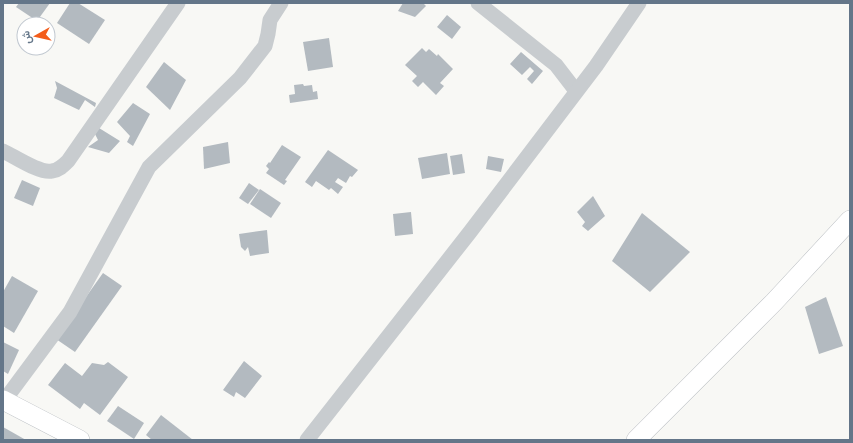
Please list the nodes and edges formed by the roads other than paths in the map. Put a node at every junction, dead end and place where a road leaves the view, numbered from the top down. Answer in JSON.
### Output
{"nodes":[{"id":1,"x":178,"y":3,"type":"edge"},
{"id":2,"x":281,"y":3,"type":"edge"},
{"id":3,"x":478,"y":3,"type":"edge"},
{"id":4,"x":639,"y":3,"type":"edge"},
{"id":5,"x":576,"y":91,"type":"junction"},
{"id":6,"x":3,"y":151,"type":"edge"},
{"id":7,"x":850,"y":220,"type":"edge"},
{"id":8,"x":4,"y":400,"type":"edge"},
{"id":9,"x":80,"y":440,"type":"edge"},
{"id":10,"x":307,"y":440,"type":"edge"},
{"id":11,"x":636,"y":440,"type":"edge"}],
"edges":[{"from":1,"to":6,"type":"street"},
{"from":2,"to":8,"type":"street"},
{"from":3,"to":5,"type":"street"},
{"from":4,"to":5,"type":"street"},
{"from":5,"to":10,"type":"street"},
{"from":7,"to":11,"type":"main road"},
{"from":8,"to":9,"type":"main road"}]}
